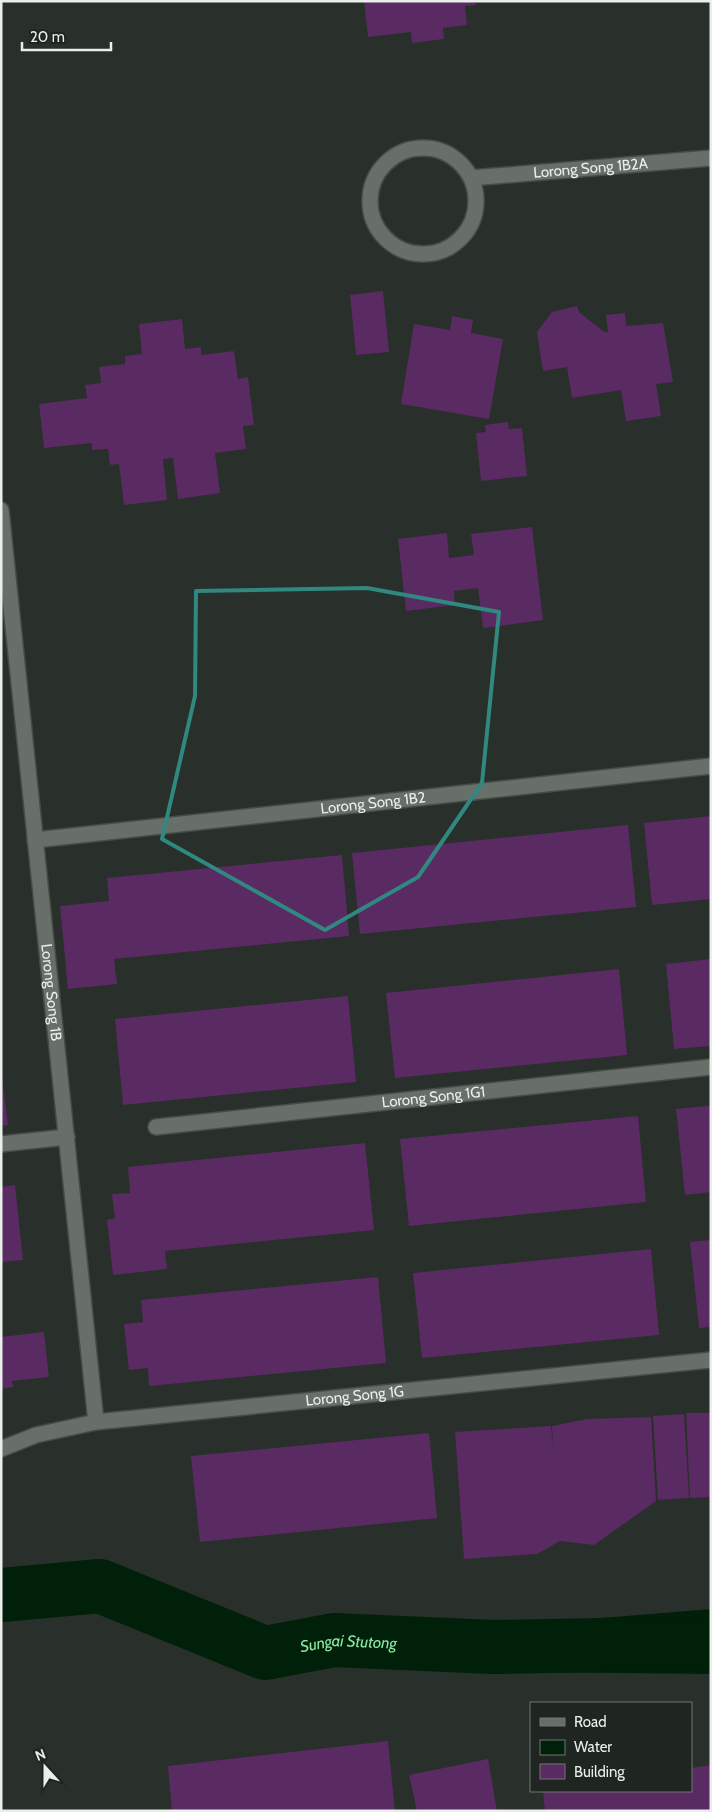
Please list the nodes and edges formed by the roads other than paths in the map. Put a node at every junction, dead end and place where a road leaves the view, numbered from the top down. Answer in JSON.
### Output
{"nodes":[{"id":1,"x":711,"y":158,"type":"edge"},
{"id":2,"x":471,"y":178,"type":"junction"},
{"id":3,"x":1,"y":510,"type":"edge"},
{"id":4,"x":4,"y":563,"type":"edge"},
{"id":5,"x":711,"y":766,"type":"edge"},
{"id":6,"x":36,"y":840,"type":"junction"},
{"id":7,"x":711,"y":1067,"type":"edge"},
{"id":8,"x":156,"y":1126,"type":"dead end"},
{"id":9,"x":67,"y":1137,"type":"junction"},
{"id":10,"x":1,"y":1144,"type":"edge"},
{"id":11,"x":711,"y":1360,"type":"edge"},
{"id":12,"x":96,"y":1422,"type":"junction"},
{"id":13,"x":1,"y":1449,"type":"edge"}],
"edges":[{"from":1,"to":2,"type":"street","name":"Lorong Song 1B2A"},
{"from":2,"to":2,"type":"street"},
{"from":3,"to":4,"type":"street","name":"Lorong Song 1B"},
{"from":4,"to":6,"type":"street","name":"Lorong Song 1B"},
{"from":5,"to":6,"type":"street","name":"Lorong Song 1B2"},
{"from":6,"to":9,"type":"street","name":"Lorong Song 1B"},
{"from":7,"to":8,"type":"street","name":"Lorong Song 1G1"},
{"from":9,"to":10,"type":"street"},
{"from":9,"to":12,"type":"street","name":"Lorong Song 1B"},
{"from":11,"to":12,"type":"street","name":"Lorong Song 1G"},
{"from":12,"to":13,"type":"street","name":"Lorong Song 1G"}]}
